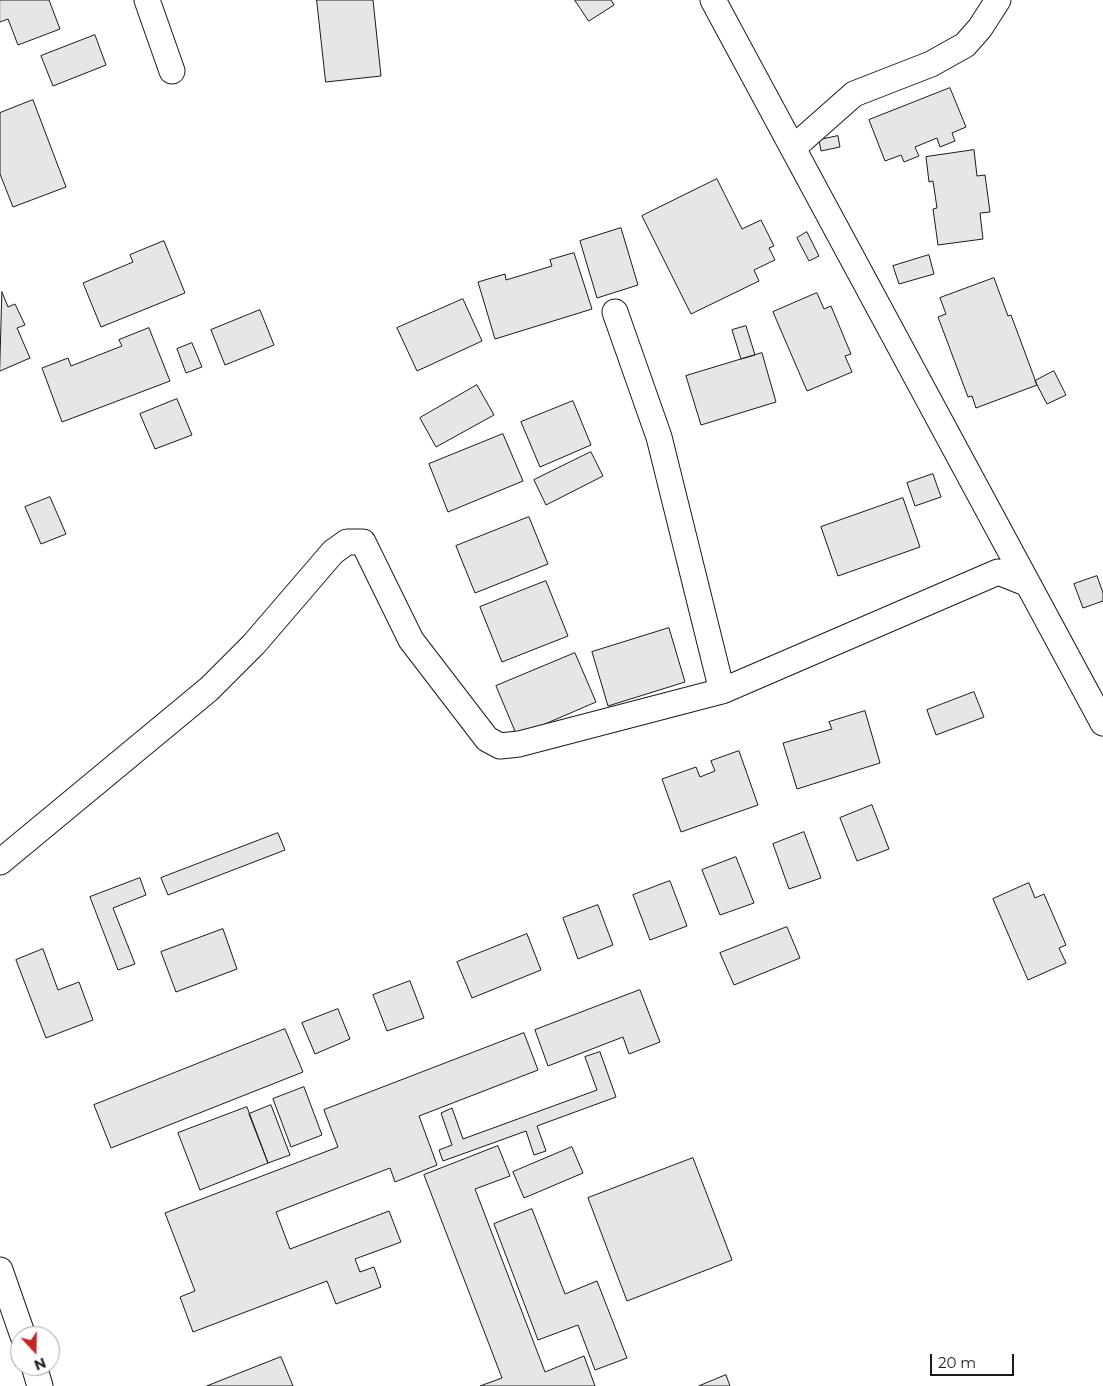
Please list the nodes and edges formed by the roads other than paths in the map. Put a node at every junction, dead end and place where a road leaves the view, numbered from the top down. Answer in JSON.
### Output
{"nodes":[{"id":1,"x":147,"y":0,"type":"edge"},
{"id":2,"x":713,"y":0,"type":"edge"},
{"id":3,"x":998,"y":0,"type":"edge"},
{"id":4,"x":172,"y":71,"type":"dead end"},
{"id":5,"x":794,"y":148,"type":"junction"},
{"id":6,"x":615,"y":312,"type":"dead end"},
{"id":7,"x":1028,"y":584,"type":"junction"},
{"id":8,"x":722,"y":691,"type":"junction"},
{"id":9,"x":1103,"y":723,"type":"edge"},
{"id":10,"x":0,"y":862,"type":"edge"},
{"id":11,"x":0,"y":1270,"type":"edge"},
{"id":12,"x":20,"y":1326,"type":"edge"}],
"edges":[{"from":1,"to":4,"type":"street"},
{"from":2,"to":5,"type":"street"},
{"from":3,"to":5,"type":"street"},
{"from":5,"to":7,"type":"street"},
{"from":6,"to":8,"type":"street"},
{"from":7,"to":8,"type":"street"},
{"from":7,"to":9,"type":"street"},
{"from":8,"to":10,"type":"street"},
{"from":11,"to":12,"type":"street"}]}
